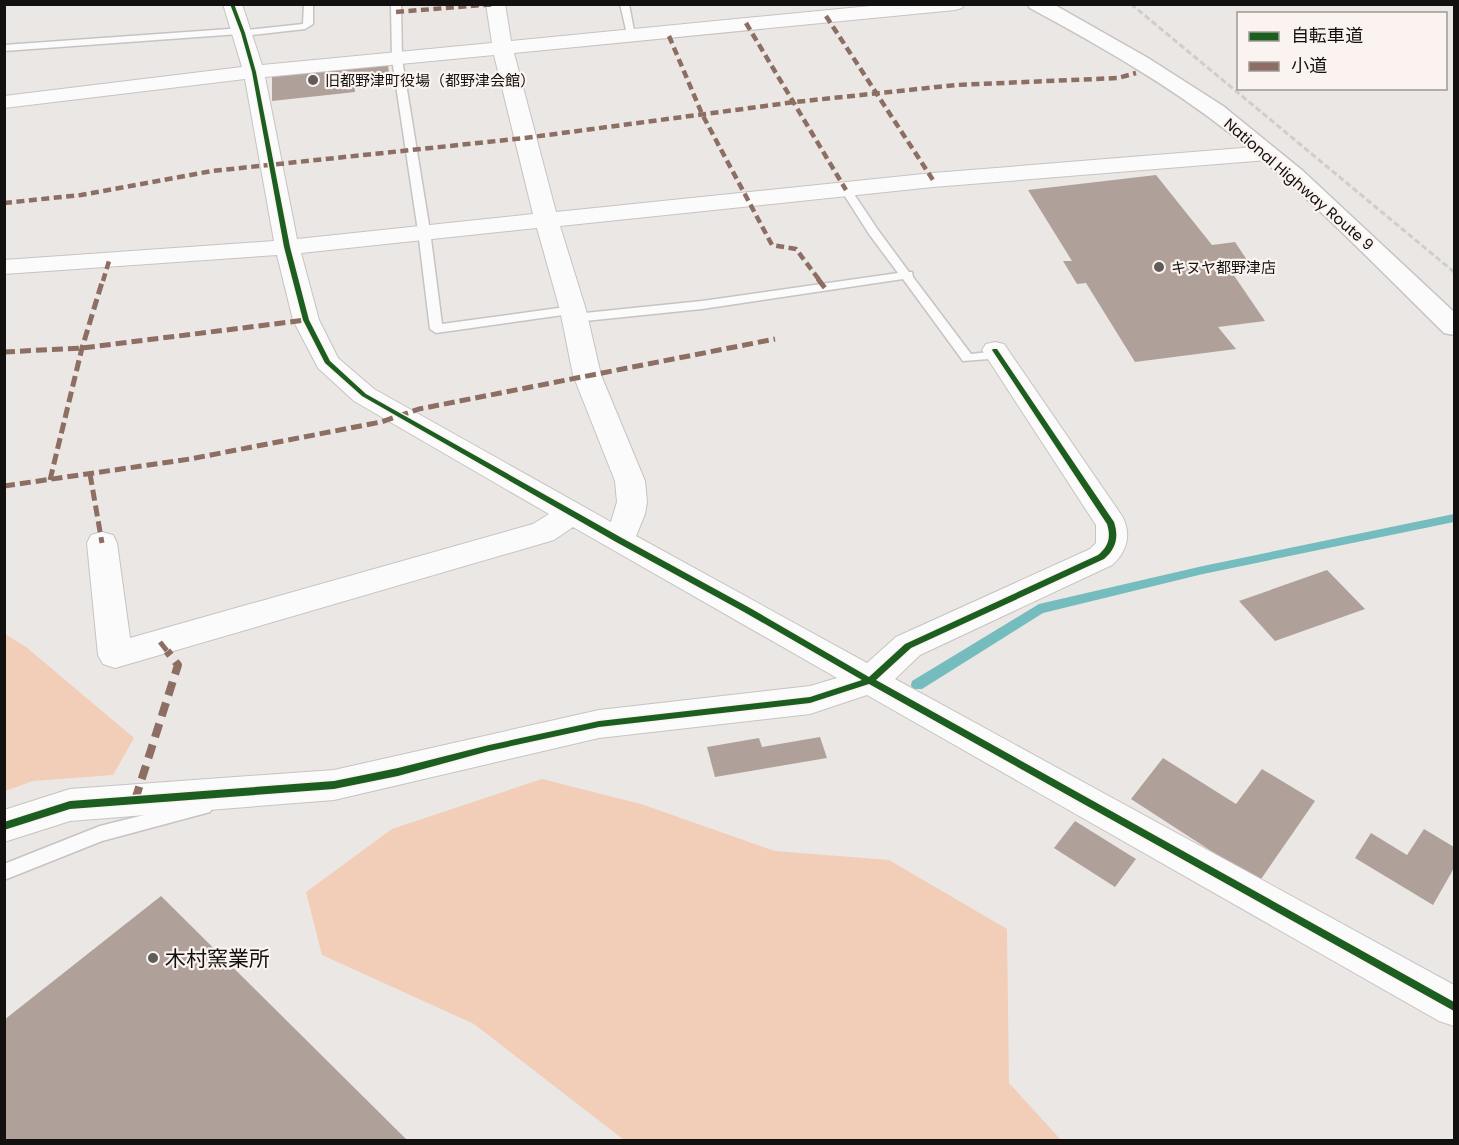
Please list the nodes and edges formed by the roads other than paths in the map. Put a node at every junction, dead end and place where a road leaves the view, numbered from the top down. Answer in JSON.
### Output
{"nodes":[{"id":1,"x":232,"y":4,"type":"edge"},
{"id":2,"x":309,"y":4,"type":"edge"},
{"id":3,"x":396,"y":4,"type":"edge"},
{"id":4,"x":495,"y":4,"type":"edge"},
{"id":5,"x":624,"y":4,"type":"edge"},
{"id":6,"x":955,"y":4,"type":"edge"},
{"id":7,"x":1037,"y":4,"type":"edge"},
{"id":8,"x":243,"y":32,"type":"junction"},
{"id":9,"x":632,"y":34,"type":"junction"},
{"id":10,"x":502,"y":45,"type":"junction"},
{"id":11,"x":4,"y":48,"type":"edge"},
{"id":12,"x":396,"y":59,"type":"junction"},
{"id":13,"x":254,"y":72,"type":"junction"},
{"id":14,"x":4,"y":102,"type":"edge"},
{"id":15,"x":1268,"y":153,"type":"junction"},
{"id":16,"x":846,"y":190,"type":"junction"},
{"id":17,"x":547,"y":221,"type":"junction"},
{"id":18,"x":424,"y":231,"type":"junction"},
{"id":19,"x":287,"y":247,"type":"junction"},
{"id":20,"x":4,"y":267,"type":"edge"},
{"id":21,"x":908,"y":276,"type":"junction"},
{"id":22,"x":574,"y":314,"type":"junction"},
{"id":23,"x":1455,"y":327,"type":"edge"},
{"id":24,"x":997,"y":353,"type":"joint"},
{"id":25,"x":573,"y":513,"type":"junction"},
{"id":26,"x":619,"y":540,"type":"junction"},
{"id":27,"x":102,"y":543,"type":"dead end"},
{"id":28,"x":870,"y":681,"type":"junction"},
{"id":29,"x":272,"y":789,"type":"junction"},
{"id":30,"x":4,"y":826,"type":"edge"},
{"id":31,"x":4,"y":872,"type":"edge"},
{"id":32,"x":1455,"y":1007,"type":"edge"}],
"edges":[{"from":1,"to":8,"type":"street"},
{"from":2,"to":8,"type":"lane"},
{"from":3,"to":12,"type":"lane"},
{"from":4,"to":10,"type":"street"},
{"from":5,"to":9,"type":"lane"},
{"from":6,"to":9,"type":"street"},
{"from":7,"to":15,"type":"highway","name":"National Highway Route 9"},
{"from":8,"to":11,"type":"lane"},
{"from":8,"to":13,"type":"street"},
{"from":9,"to":10,"type":"street"},
{"from":10,"to":12,"type":"street"},
{"from":10,"to":17,"type":"street"},
{"from":12,"to":13,"type":"street"},
{"from":12,"to":18,"type":"lane"},
{"from":13,"to":14,"type":"street"},
{"from":13,"to":19,"type":"street"},
{"from":15,"to":16,"type":"street"},
{"from":15,"to":23,"type":"highway","name":"National Highway Route 9"},
{"from":16,"to":17,"type":"street"},
{"from":16,"to":21,"type":"lane"},
{"from":17,"to":18,"type":"street"},
{"from":17,"to":22,"type":"street"},
{"from":18,"to":19,"type":"street"},
{"from":18,"to":22,"type":"lane"},
{"from":19,"to":20,"type":"street"},
{"from":19,"to":25,"type":"street"},
{"from":21,"to":22,"type":"lane"},
{"from":21,"to":24,"type":"lane"},
{"from":22,"to":26,"type":"street"},
{"from":24,"to":28,"type":"street"},
{"from":25,"to":26,"type":"street"},
{"from":25,"to":27,"type":"street"},
{"from":26,"to":28,"type":"street"},
{"from":28,"to":29,"type":"street"},
{"from":28,"to":32,"type":"street"},
{"from":29,"to":30,"type":"street"},
{"from":29,"to":31,"type":"lane"}]}
